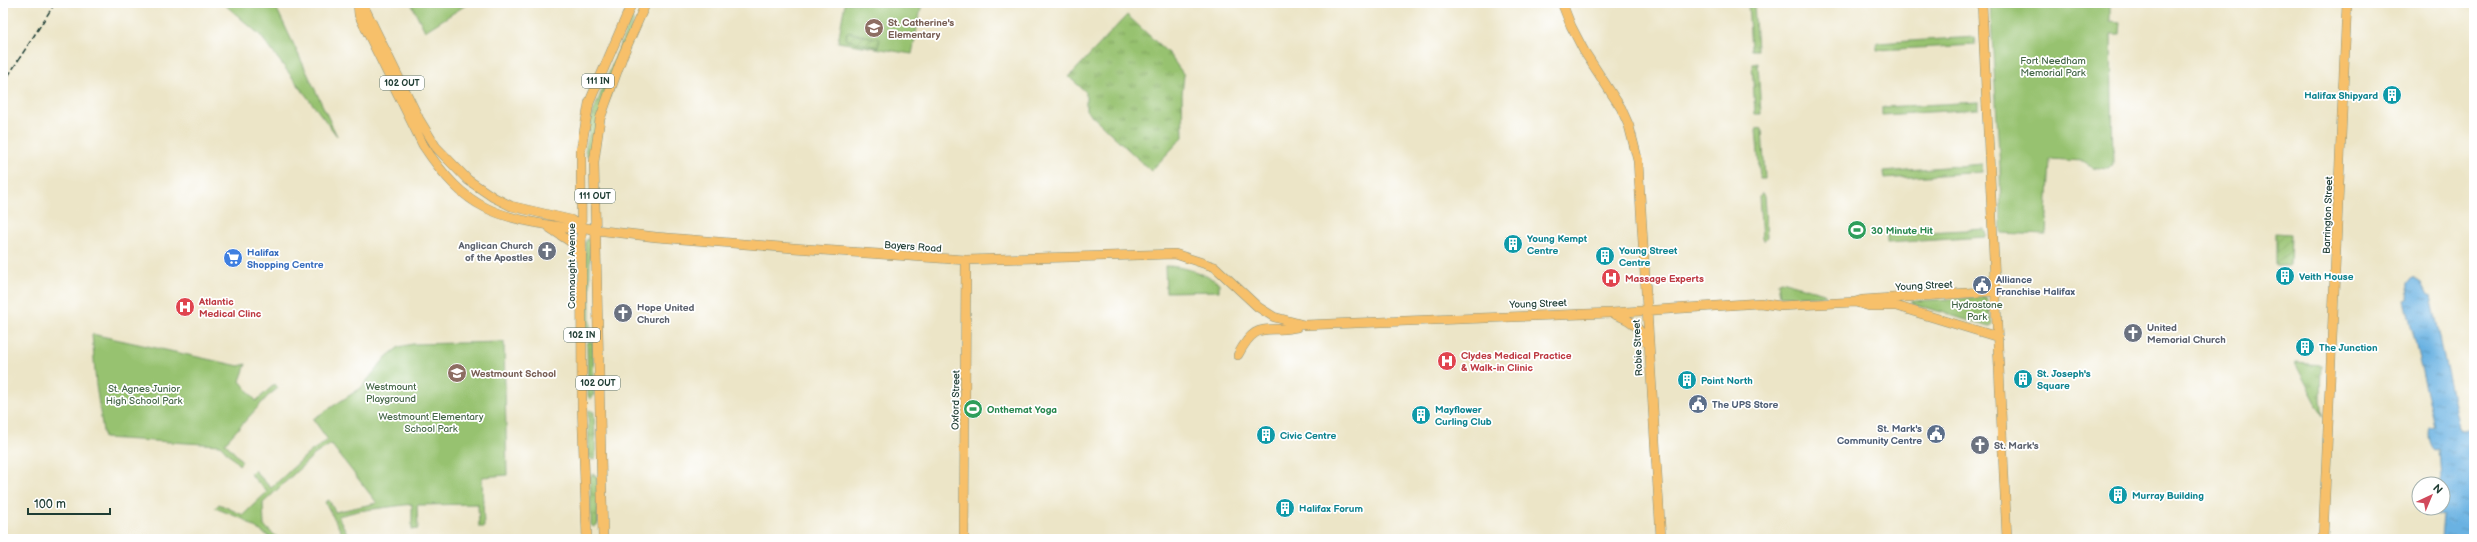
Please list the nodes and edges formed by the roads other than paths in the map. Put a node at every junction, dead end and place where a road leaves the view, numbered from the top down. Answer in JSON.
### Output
{"nodes":[{"id":1,"x":632,"y":3,"type":"edge"},
{"id":2,"x":646,"y":3,"type":"edge"},
{"id":3,"x":1562,"y":3,"type":"edge"},
{"id":4,"x":1982,"y":3,"type":"edge"},
{"id":5,"x":2347,"y":3,"type":"edge"},
{"id":6,"x":358,"y":5,"type":"edge"},
{"id":7,"x":454,"y":168,"type":"junction"},
{"id":8,"x":460,"y":192,"type":"junction"},
{"id":9,"x":495,"y":198,"type":"junction"},
{"id":10,"x":479,"y":205,"type":"junction"},
{"id":11,"x":542,"y":224,"type":"junction"},
{"id":12,"x":582,"y":227,"type":"junction"},
{"id":13,"x":596,"y":230,"type":"junction"},
{"id":14,"x":966,"y":260,"type":"junction"},
{"id":15,"x":582,"y":264,"type":"junction"},
{"id":16,"x":1236,"y":286,"type":"joint"},
{"id":17,"x":1996,"y":291,"type":"junction"},
{"id":18,"x":1854,"y":302,"type":"junction"},
{"id":19,"x":1646,"y":311,"type":"junction"},
{"id":20,"x":1611,"y":313,"type":"junction"},
{"id":21,"x":1304,"y":325,"type":"junction"},
{"id":22,"x":1998,"y":337,"type":"junction"},
{"id":23,"x":1648,"y":345,"type":"junction"},
{"id":24,"x":1238,"y":355,"type":"dead end"},
{"id":25,"x":587,"y":539,"type":"edge"},
{"id":26,"x":603,"y":539,"type":"edge"},
{"id":27,"x":964,"y":539,"type":"edge"},
{"id":28,"x":1660,"y":539,"type":"edge"},
{"id":29,"x":2007,"y":539,"type":"edge"},
{"id":30,"x":2323,"y":539,"type":"edge"}],
"edges":[{"from":1,"to":12,"type":"main road","name":"Connaught Avenue","number":"111 IN"},
{"from":2,"to":13,"type":"main road","number":"111 OUT"},
{"from":3,"to":19,"type":"main road","name":"Robie Street"},
{"from":4,"to":17,"type":"main road"},
{"from":5,"to":30,"type":"main road","name":"Barrington Street"},
{"from":6,"to":7,"type":"main road","name":"Bayers Road","number":"102 OUT"},
{"from":6,"to":8,"type":"main road","name":"Bayers Road"},
{"from":7,"to":8,"type":"main road"},
{"from":7,"to":9,"type":"main road","name":"Bayers Road","number":"102 OUT"},
{"from":8,"to":10,"type":"main road","name":"Bayers Road"},
{"from":9,"to":10,"type":"main road"},
{"from":9,"to":12,"type":"main road","name":"Bayers Road","number":"102 OUT"},
{"from":10,"to":11,"type":"main road","name":"Bayers Road"},
{"from":11,"to":12,"type":"main road","name":"Bayers Road"},
{"from":11,"to":15,"type":"main road"},
{"from":12,"to":13,"type":"main road","name":"Bayers Road","number":"102 OUT"},
{"from":12,"to":15,"type":"main road","name":"Connaught Avenue"},
{"from":13,"to":14,"type":"main road","name":"Bayers Road"},
{"from":13,"to":26,"type":"main road","number":"102 OUT"},
{"from":14,"to":16,"type":"main road","name":"Bayers Road"},
{"from":14,"to":27,"type":"main road","name":"Oxford Street"},
{"from":15,"to":25,"type":"main road","name":"Connaught Avenue","number":"102 IN"},
{"from":16,"to":21,"type":"main road","name":"Young Street"},
{"from":17,"to":18,"type":"main road","name":"Young Street"},
{"from":17,"to":22,"type":"main road"},
{"from":18,"to":19,"type":"main road","name":"Young Street"},
{"from":18,"to":22,"type":"main road","name":"Young Street"},
{"from":19,"to":20,"type":"main road","name":"Young Street"},
{"from":19,"to":23,"type":"main road","name":"Robie Street"},
{"from":20,"to":21,"type":"main road","name":"Young Street"},
{"from":20,"to":23,"type":"main road"},
{"from":21,"to":24,"type":"main road"},
{"from":22,"to":29,"type":"main road"},
{"from":23,"to":28,"type":"main road","name":"Robie Street"}]}
